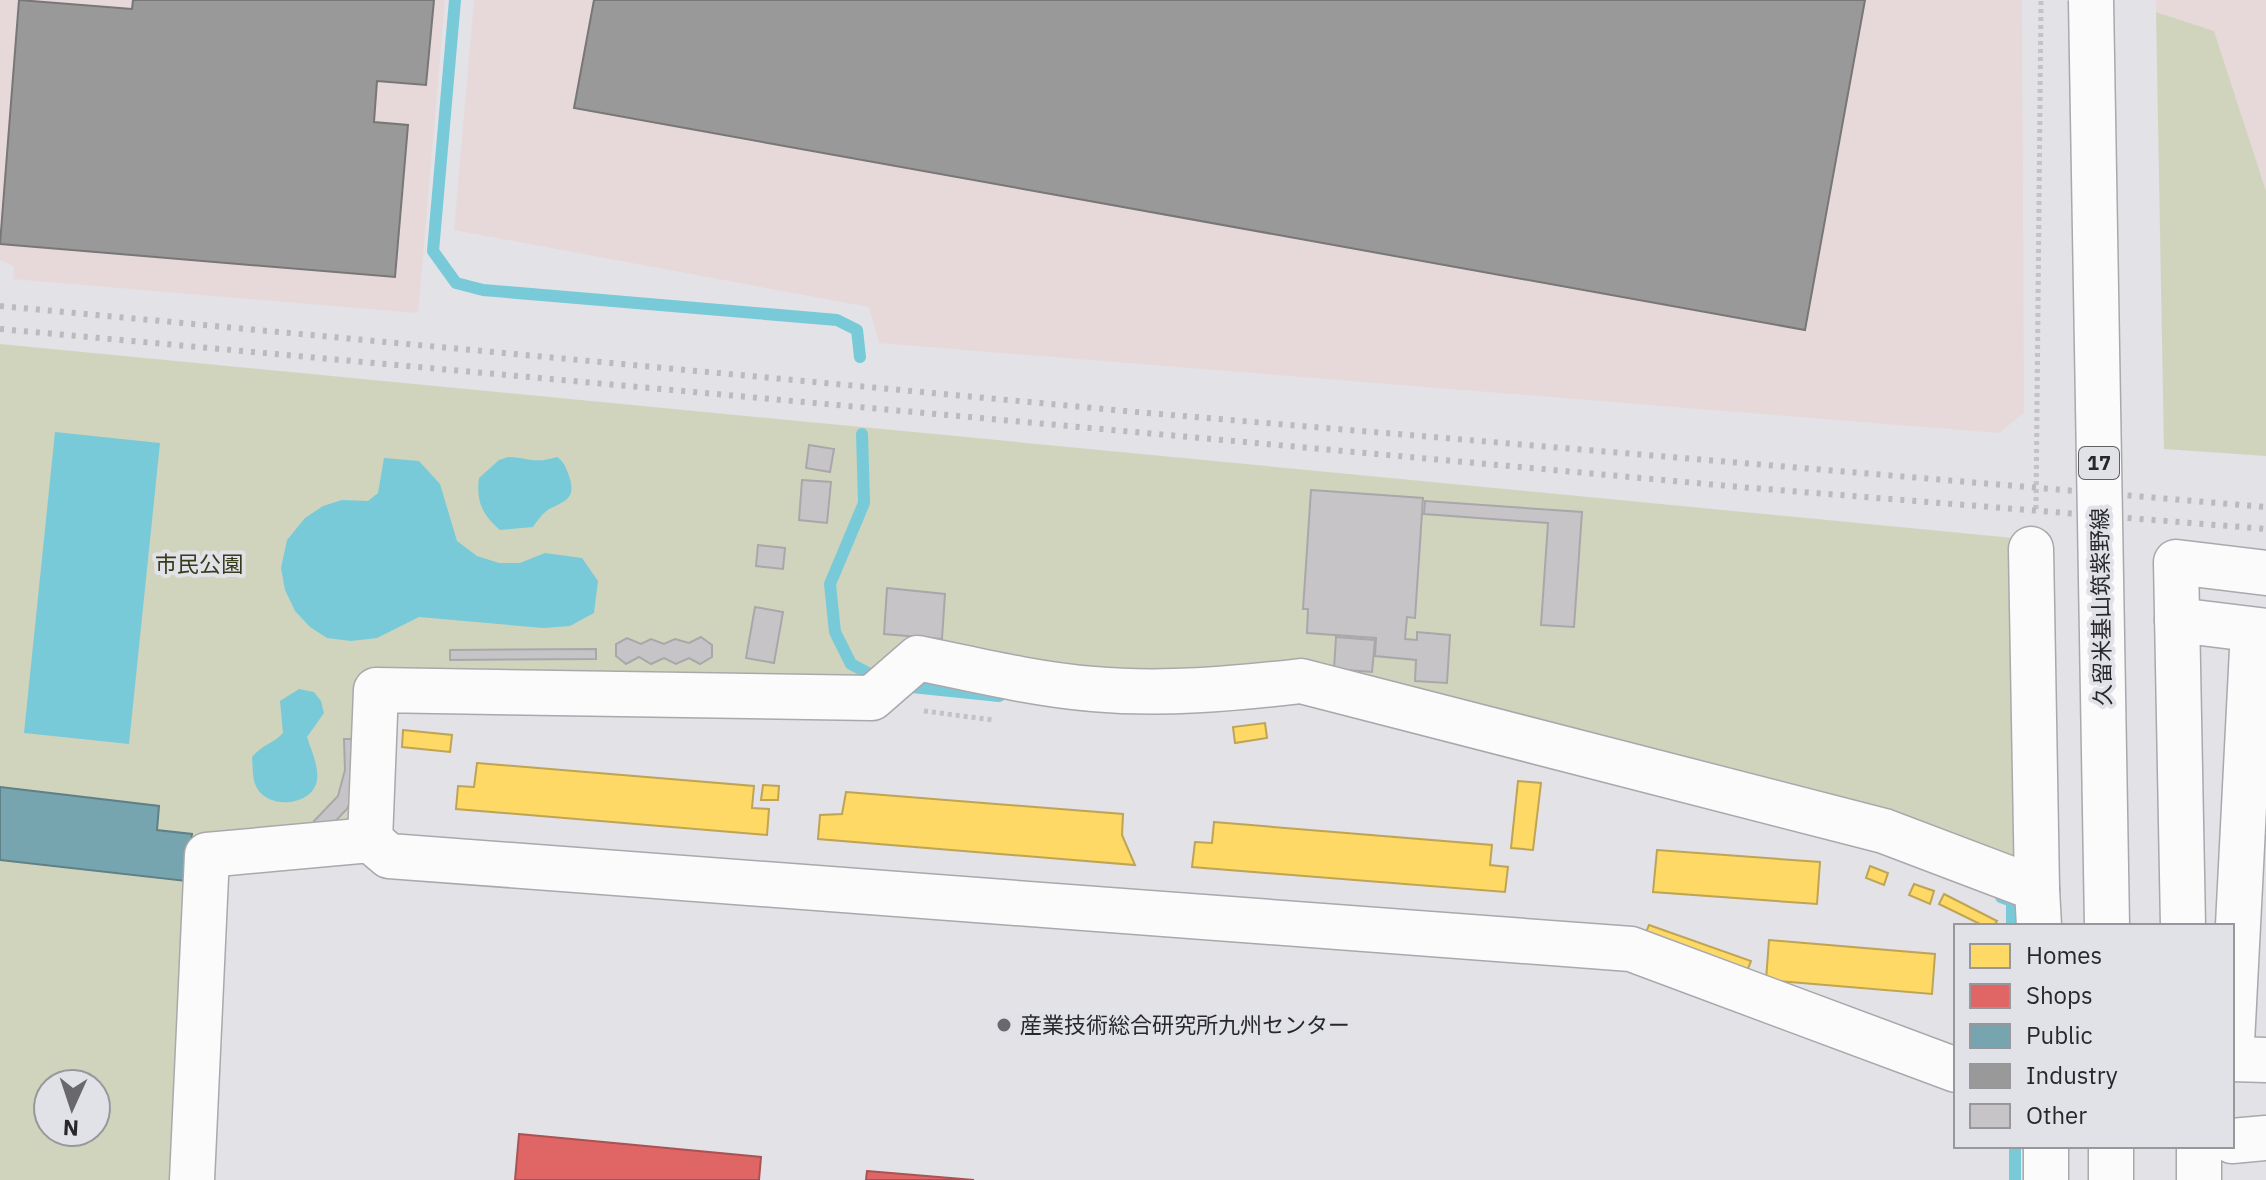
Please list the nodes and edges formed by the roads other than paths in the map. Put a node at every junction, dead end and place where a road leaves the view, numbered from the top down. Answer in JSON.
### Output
{"nodes":[{"id":1,"x":2091,"y":0,"type":"edge"},
{"id":2,"x":2031,"y":549,"type":"road end"},
{"id":3,"x":2266,"y":573,"type":"edge"},
{"id":4,"x":2177,"y":620,"type":"junction"},
{"id":5,"x":2259,"y":631,"type":"edge"},
{"id":6,"x":370,"y":840,"type":"junction"},
{"id":7,"x":2038,"y":908,"type":"edge"},
{"id":8,"x":2107,"y":924,"type":"edge"},
{"id":9,"x":2183,"y":924,"type":"edge"},
{"id":10,"x":2234,"y":1012,"type":"edge"},
{"id":11,"x":2234,"y":1059,"type":"edge"},
{"id":12,"x":2266,"y":1060,"type":"edge"},
{"id":13,"x":1954,"y":1069,"type":"edge"},
{"id":14,"x":2266,"y":1138,"type":"edge"},
{"id":15,"x":2234,"y":1141,"type":"edge"},
{"id":16,"x":2046,"y":1148,"type":"edge"},
{"id":17,"x":2111,"y":1148,"type":"edge"},
{"id":18,"x":2199,"y":1148,"type":"edge"},
{"id":19,"x":192,"y":1180,"type":"edge"},
{"id":20,"x":2046,"y":1180,"type":"edge"},
{"id":21,"x":2111,"y":1180,"type":"edge"},
{"id":22,"x":2199,"y":1180,"type":"edge"}],
"edges":[{"from":1,"to":8,"type":"street","name":"久留米基山筑紫野線","number":"17","bridge":true},
{"from":2,"to":7,"type":"street"},
{"from":3,"to":4,"type":"street"},
{"from":4,"to":5,"type":"street"},
{"from":4,"to":9,"type":"street"},
{"from":5,"to":10,"type":"street"},
{"from":6,"to":7,"type":"street"},
{"from":6,"to":13,"type":"street"},
{"from":6,"to":19,"type":"street"},
{"from":11,"to":12,"type":"street"},
{"from":14,"to":15,"type":"street"},
{"from":16,"to":20,"type":"street"},
{"from":17,"to":21,"type":"street"},
{"from":18,"to":22,"type":"street"}]}
